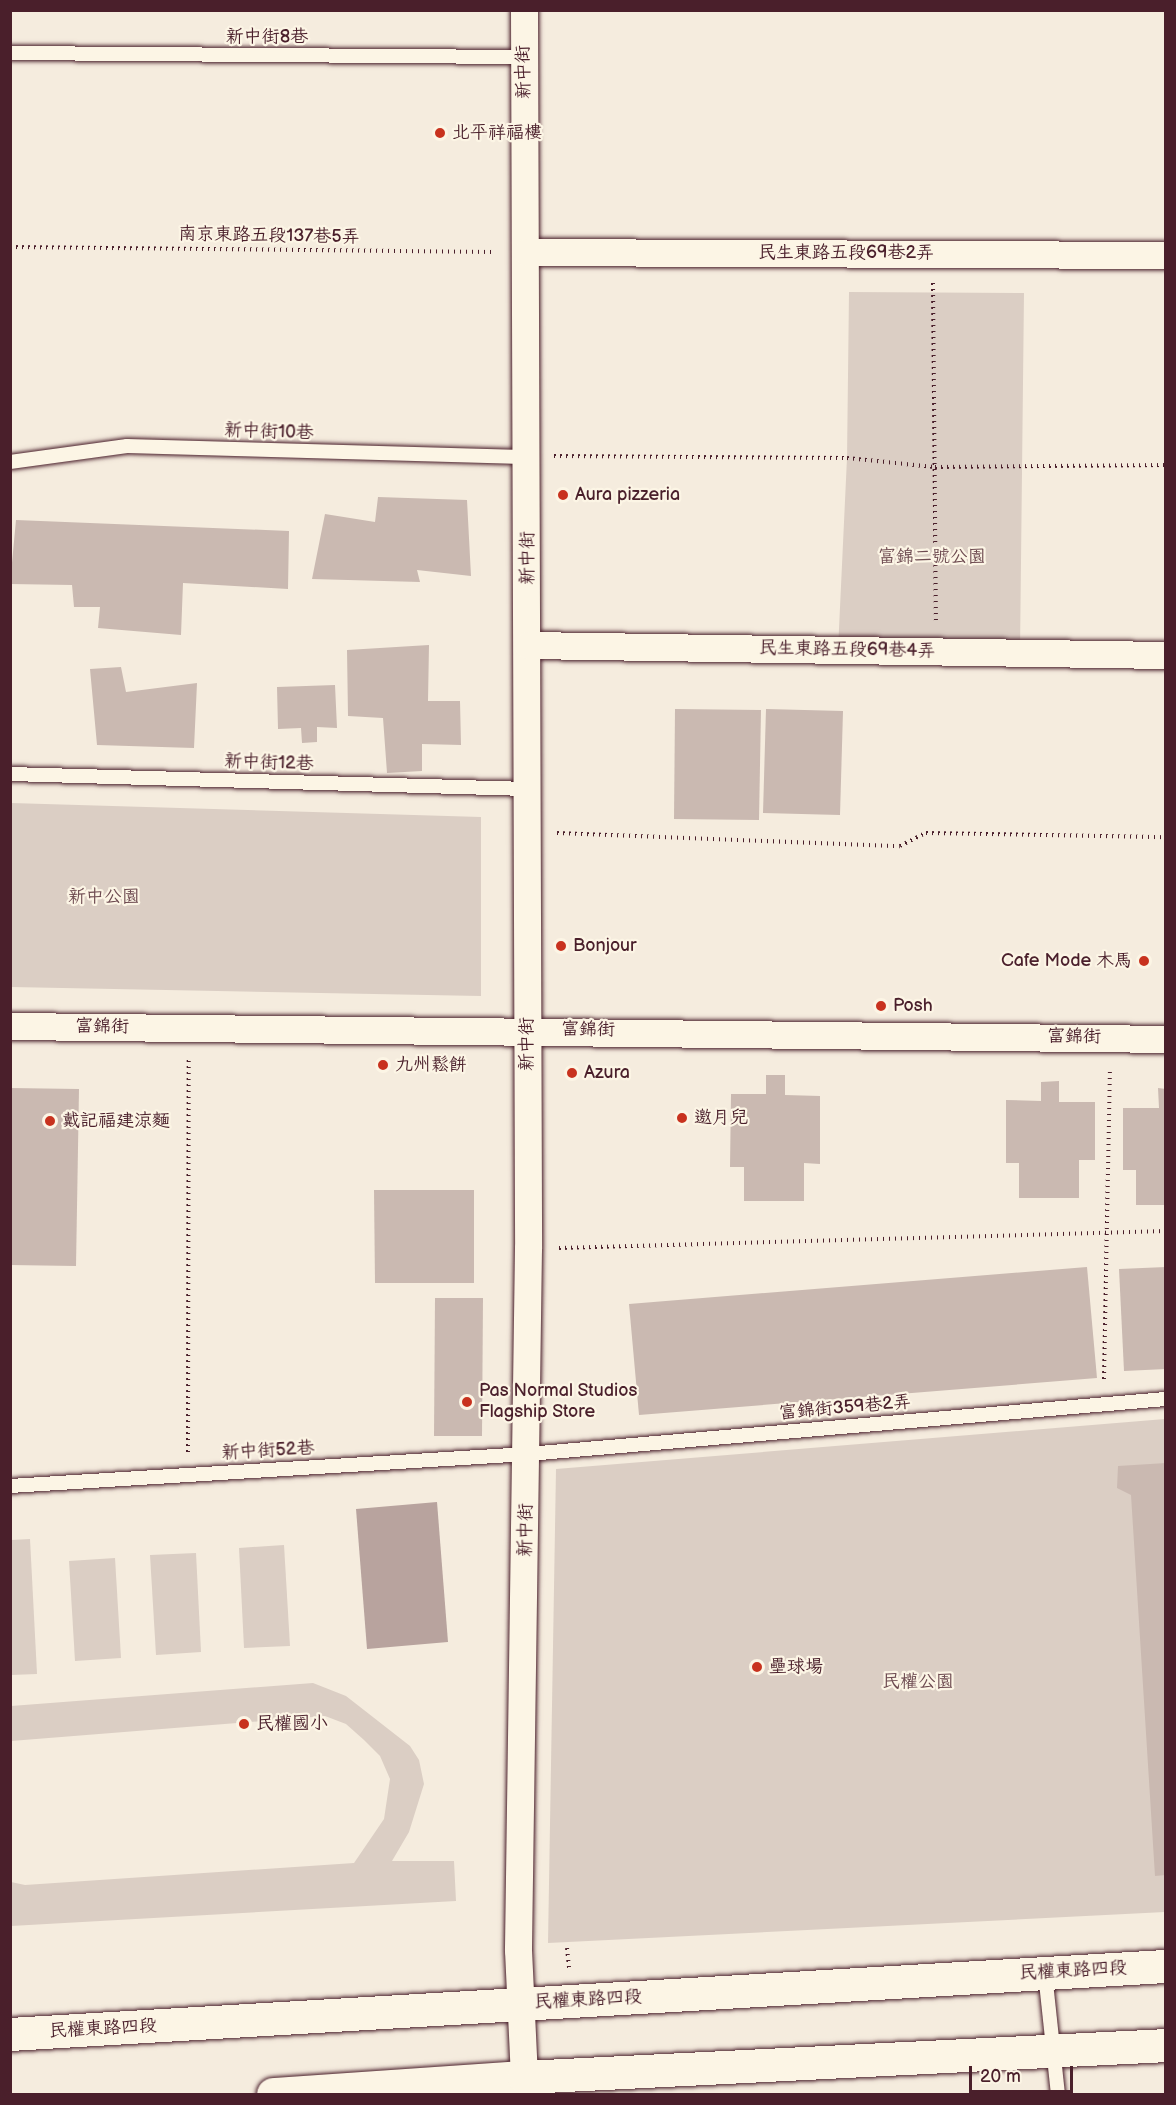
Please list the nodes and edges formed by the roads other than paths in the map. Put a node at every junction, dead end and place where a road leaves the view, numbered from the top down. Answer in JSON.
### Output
{"nodes":[{"id":1,"x":524,"y":10,"type":"edge"},
{"id":2,"x":10,"y":53,"type":"edge"},
{"id":3,"x":523,"y":57,"type":"junction"},
{"id":4,"x":527,"y":252,"type":"junction"},
{"id":5,"x":1166,"y":255,"type":"edge"},
{"id":6,"x":527,"y":457,"type":"junction"},
{"id":7,"x":10,"y":462,"type":"edge"},
{"id":8,"x":528,"y":645,"type":"junction"},
{"id":9,"x":1166,"y":655,"type":"edge"},
{"id":10,"x":10,"y":774,"type":"edge"},
{"id":11,"x":527,"y":789,"type":"junction"},
{"id":12,"x":10,"y":1026,"type":"edge"},
{"id":13,"x":526,"y":1032,"type":"junction"},
{"id":14,"x":1166,"y":1039,"type":"edge"},
{"id":15,"x":1166,"y":1399,"type":"edge"},
{"id":16,"x":528,"y":1454,"type":"junction"},
{"id":17,"x":10,"y":1486,"type":"edge"},
{"id":18,"x":1166,"y":1966,"type":"edge"},
{"id":19,"x":1045,"y":1973,"type":"junction"},
{"id":20,"x":520,"y":2004,"type":"junction"},
{"id":21,"x":10,"y":2034,"type":"edge"},
{"id":22,"x":1166,"y":2045,"type":"edge"},
{"id":23,"x":1053,"y":2051,"type":"junction"},
{"id":24,"x":524,"y":2077,"type":"junction"},
{"id":25,"x":273,"y":2094,"type":"edge"},
{"id":26,"x":1058,"y":2094,"type":"edge"}],
"edges":[{"from":1,"to":3,"type":"street","name":"新中街"},
{"from":2,"to":3,"type":"lane","name":"新中街8巷"},
{"from":3,"to":4,"type":"street","name":"新中街"},
{"from":4,"to":5,"type":"street","name":"民生東路五段69巷2弄"},
{"from":4,"to":6,"type":"street","name":"新中街"},
{"from":6,"to":7,"type":"lane","name":"新中街10巷"},
{"from":6,"to":8,"type":"street","name":"新中街"},
{"from":8,"to":9,"type":"street","name":"民生東路五段69巷4弄"},
{"from":8,"to":11,"type":"street","name":"新中街"},
{"from":10,"to":11,"type":"lane","name":"新中街12巷"},
{"from":11,"to":13,"type":"street","name":"新中街"},
{"from":12,"to":13,"type":"street","name":"富錦街"},
{"from":13,"to":14,"type":"street","name":"富錦街"},
{"from":13,"to":16,"type":"street","name":"新中街"},
{"from":15,"to":16,"type":"lane","name":"富錦街359巷2弄"},
{"from":16,"to":17,"type":"lane","name":"新中街52巷"},
{"from":16,"to":20,"type":"street","name":"新中街"},
{"from":18,"to":19,"type":"main road","name":"民權東路四段"},
{"from":19,"to":20,"type":"main road","name":"民權東路四段"},
{"from":19,"to":23,"type":"lane"},
{"from":20,"to":21,"type":"main road","name":"民權東路四段"},
{"from":20,"to":24,"type":"street","name":"新中街"},
{"from":22,"to":23,"type":"main road"},
{"from":23,"to":24,"type":"main road"},
{"from":23,"to":26,"type":"lane"},
{"from":24,"to":25,"type":"main road"}]}
